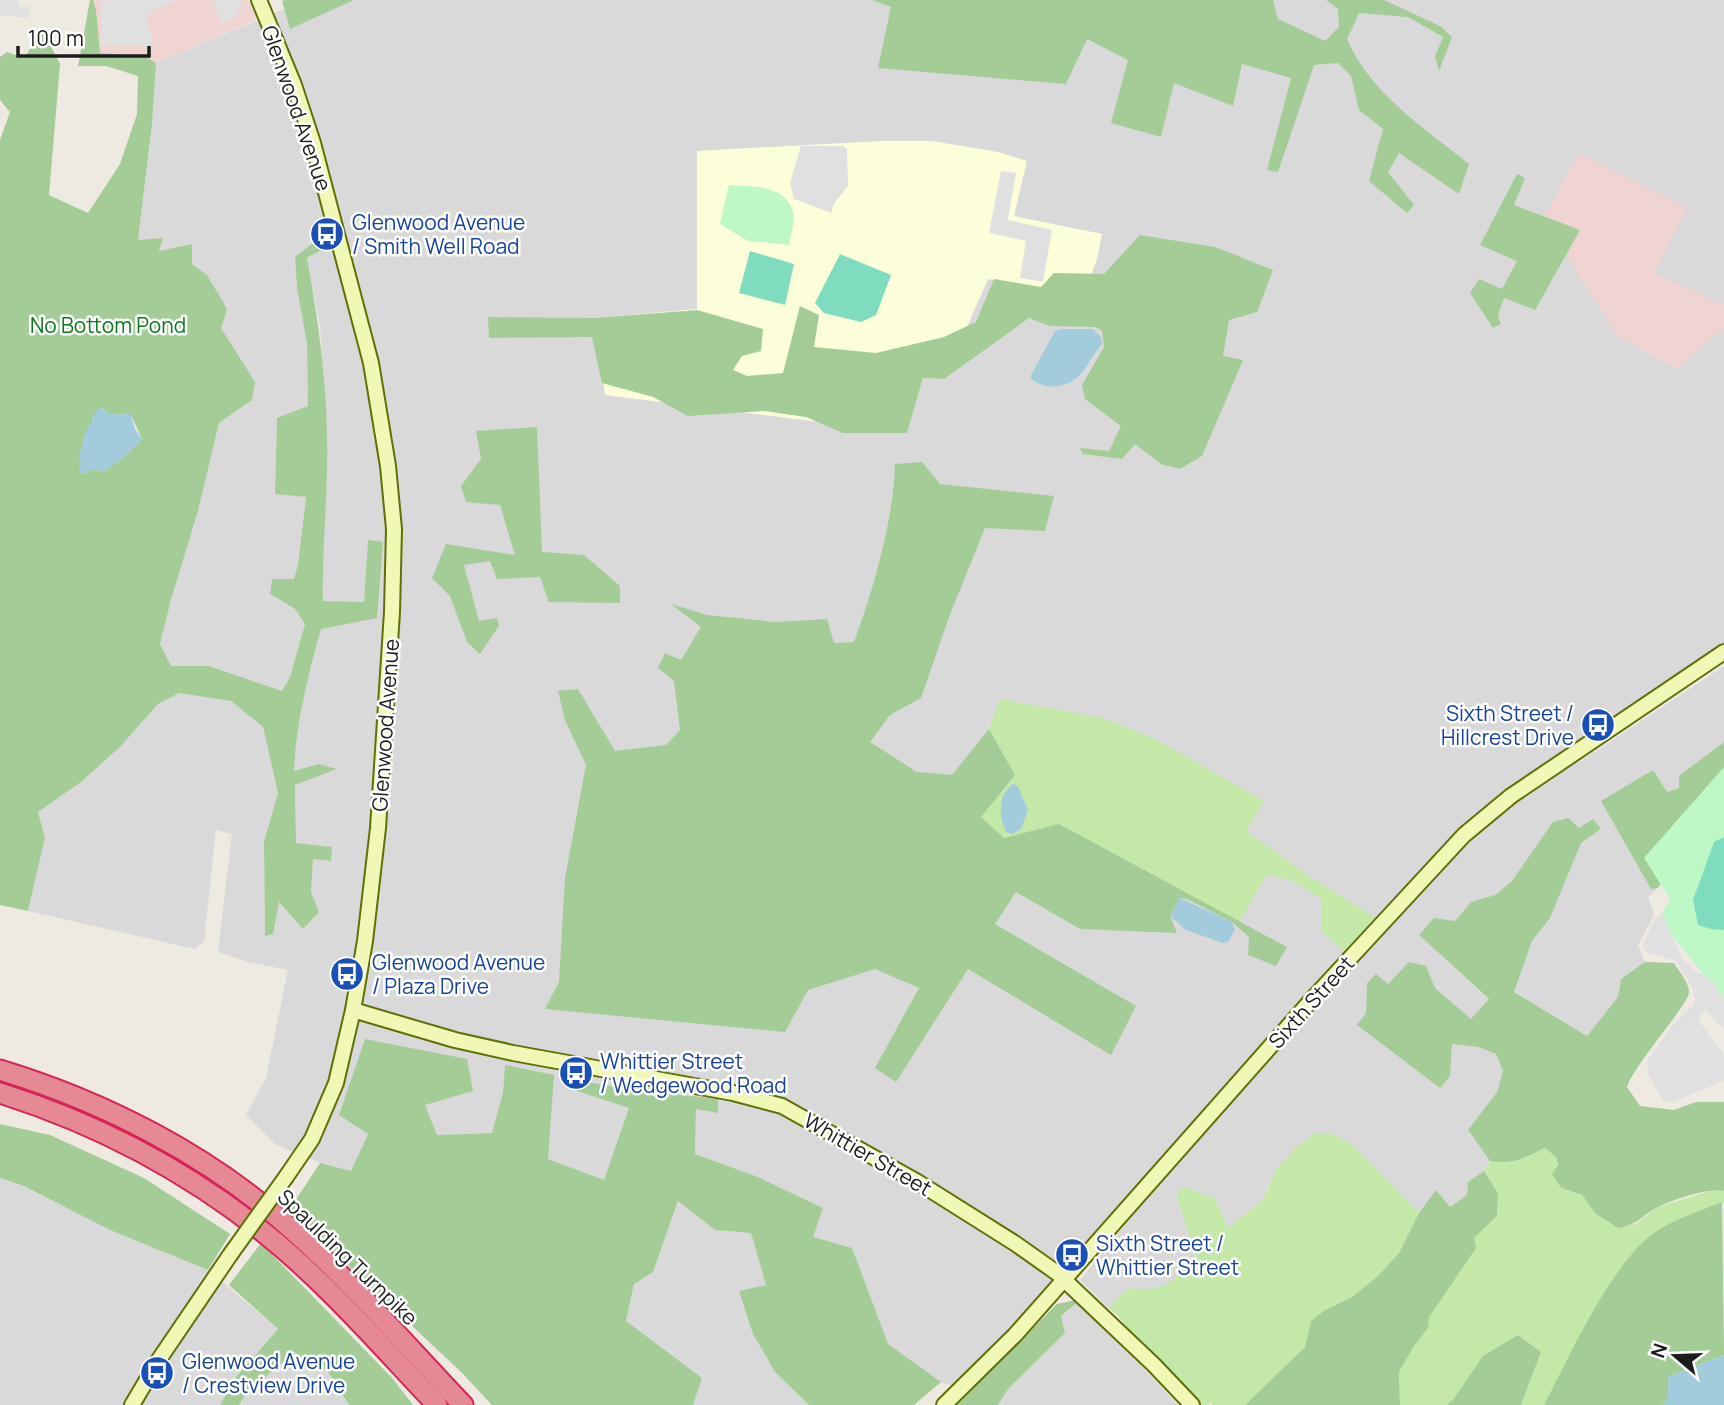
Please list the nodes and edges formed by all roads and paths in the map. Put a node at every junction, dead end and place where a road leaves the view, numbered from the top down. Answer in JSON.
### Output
{"nodes":[{"id":1,"x":259,"y":0,"type":"edge"},
{"id":2,"x":1724,"y":652,"type":"edge"},
{"id":3,"x":353,"y":1010,"type":"junction"},
{"id":4,"x":0,"y":1070,"type":"edge"},
{"id":5,"x":0,"y":1093,"type":"edge"},
{"id":6,"x":0,"y":1107,"type":"edge"},
{"id":7,"x":149,"y":1156,"type":"junction"},
{"id":8,"x":1063,"y":1278,"type":"junction"},
{"id":9,"x":132,"y":1405,"type":"edge"},
{"id":10,"x":437,"y":1405,"type":"edge"},
{"id":11,"x":463,"y":1405,"type":"edge"},
{"id":12,"x":944,"y":1405,"type":"edge"},
{"id":13,"x":1192,"y":1405,"type":"edge"}],
"edges":[{"from":1,"to":3,"type":"street","name":"Glenwood Avenue"},
{"from":2,"to":8,"type":"street","name":"Sixth Street"},
{"from":3,"to":8,"type":"street","name":"Whittier Street"},
{"from":3,"to":9,"type":"street","name":"Glenwood Avenue","bridge":true},
{"from":4,"to":11,"type":"highway","name":"Spaulding Turnpike"},
{"from":5,"to":7,"type":"highway","name":"Spaulding Turnpike"},
{"from":6,"to":7,"type":"highway"},
{"from":7,"to":10,"type":"highway","name":"Spaulding Turnpike"},
{"from":8,"to":12,"type":"street","name":"Sixth Street"},
{"from":8,"to":13,"type":"street","name":"Whittier Street"}]}
